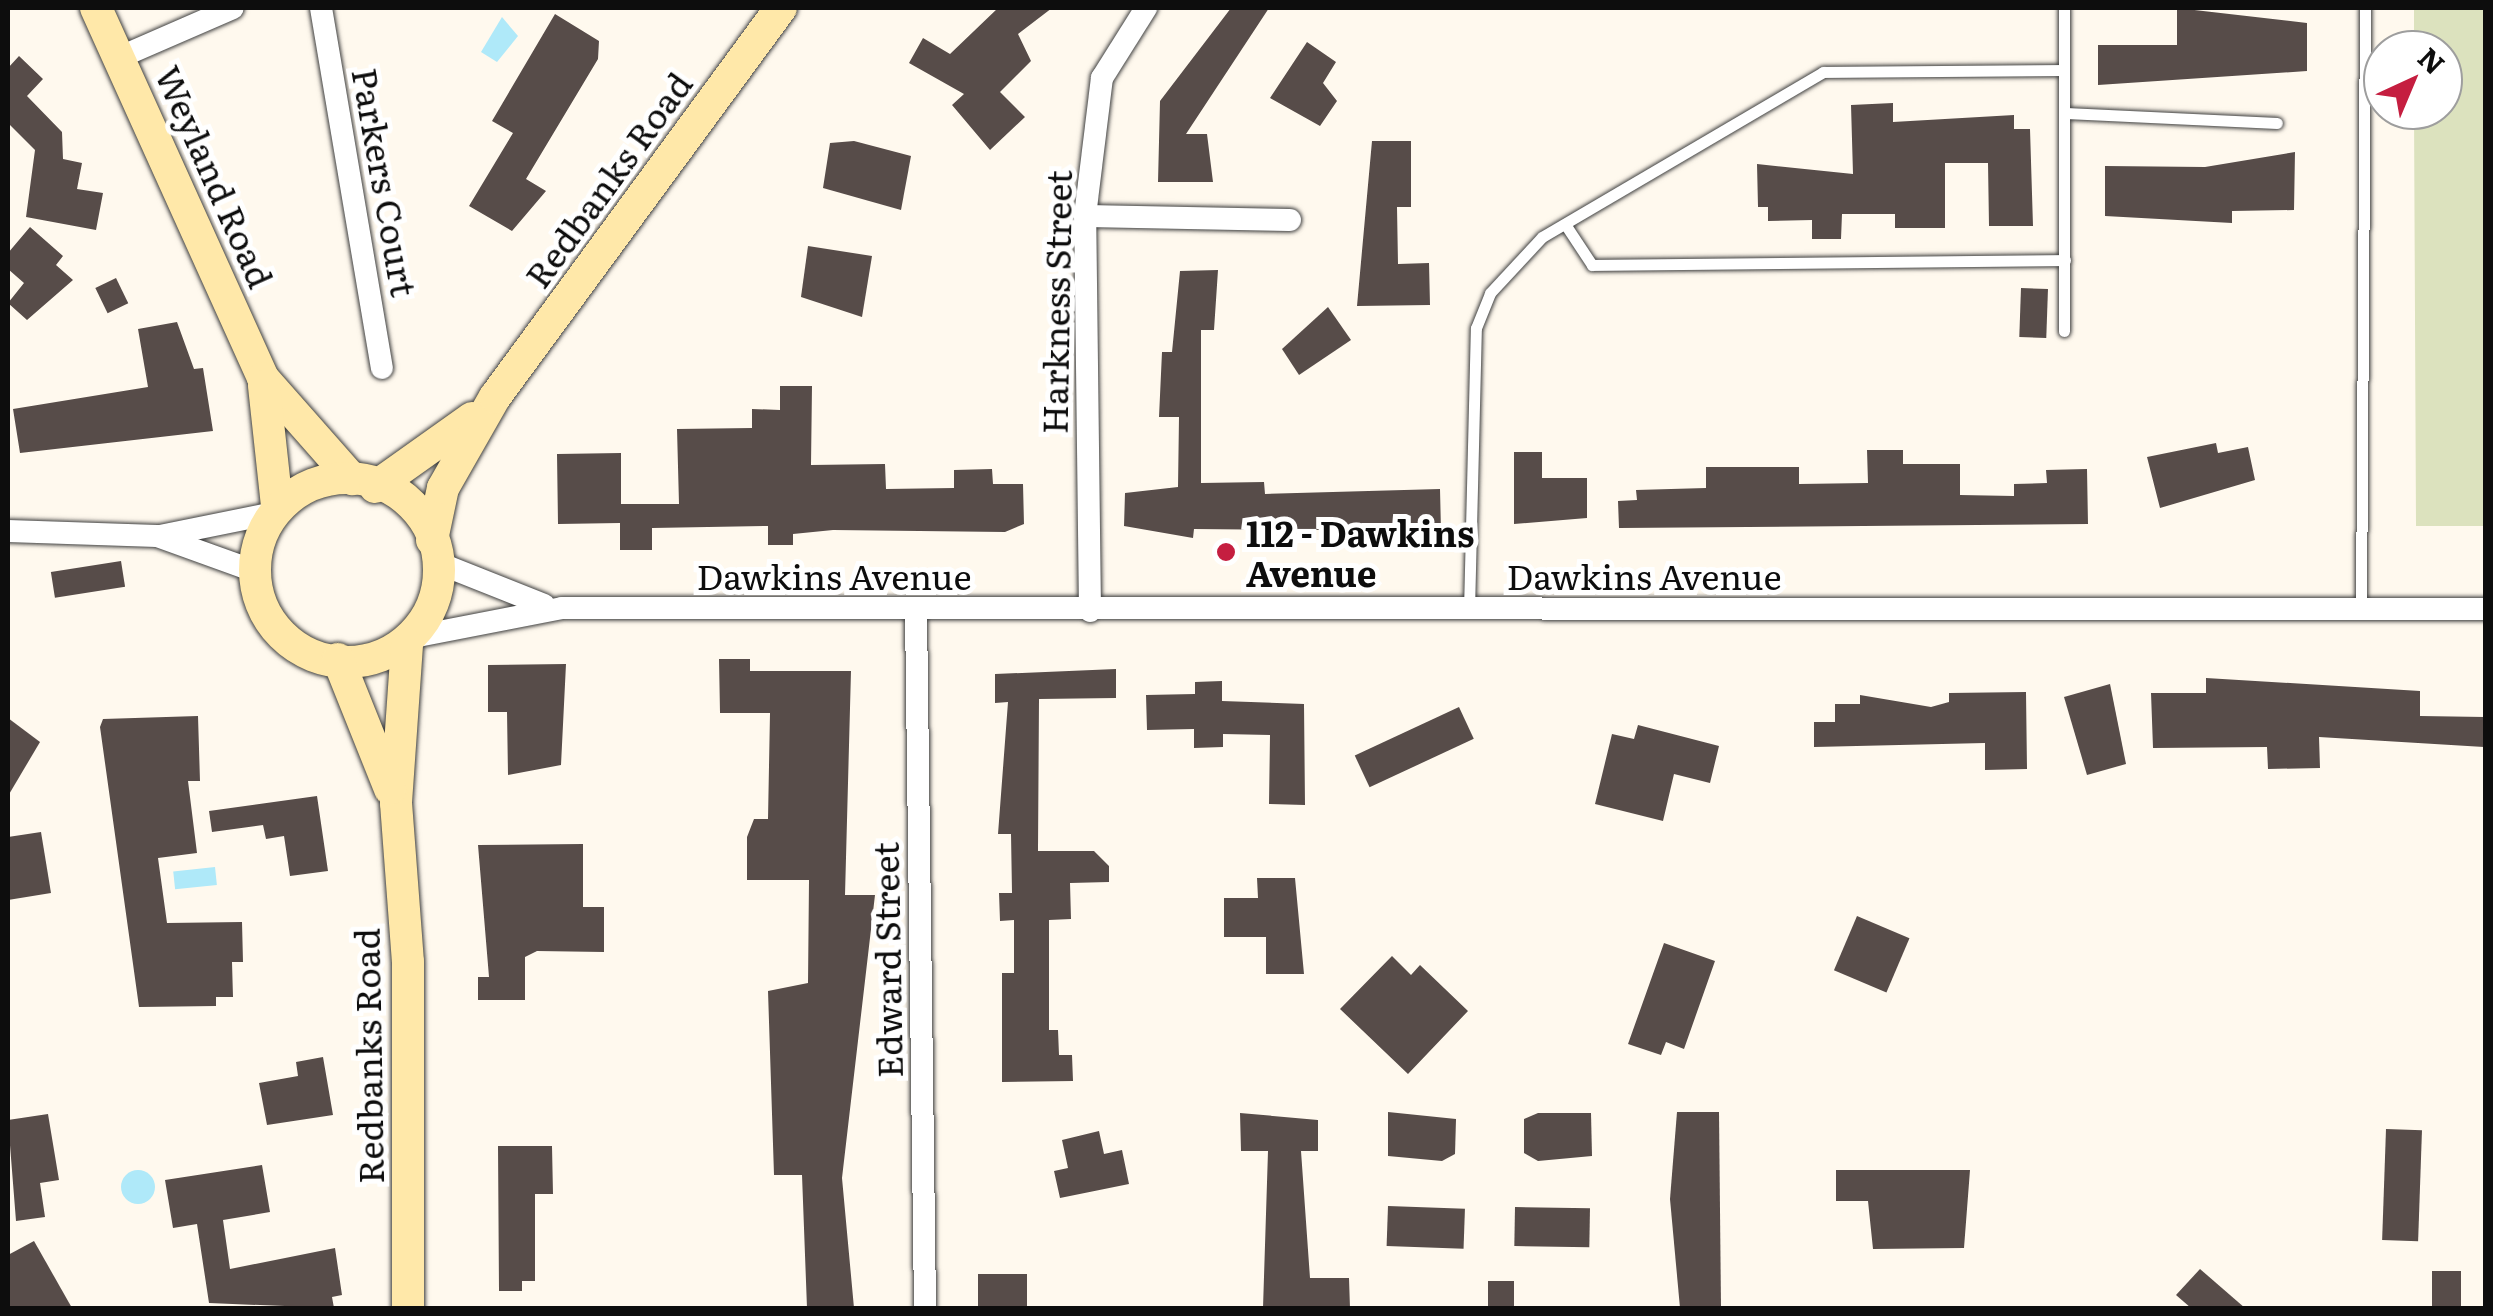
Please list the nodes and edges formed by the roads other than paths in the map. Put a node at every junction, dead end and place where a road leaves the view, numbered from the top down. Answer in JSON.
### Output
{"nodes":[{"id":1,"x":96,"y":8,"type":"edge"},
{"id":2,"x":233,"y":8,"type":"edge"},
{"id":3,"x":321,"y":8,"type":"edge"},
{"id":4,"x":781,"y":8,"type":"edge"},
{"id":5,"x":1146,"y":8,"type":"edge"},
{"id":6,"x":2064,"y":8,"type":"edge"},
{"id":7,"x":2366,"y":8,"type":"edge"},
{"id":8,"x":118,"y":58,"type":"junction"},
{"id":9,"x":2060,"y":70,"type":"junction"},
{"id":10,"x":2066,"y":113,"type":"junction"},
{"id":11,"x":2277,"y":123,"type":"dead end"},
{"id":12,"x":1085,"y":216,"type":"junction"},
{"id":13,"x":1290,"y":220,"type":"dead end"},
{"id":14,"x":1565,"y":224,"type":"junction"},
{"id":15,"x":2064,"y":260,"type":"junction"},
{"id":16,"x":2064,"y":331,"type":"dead end"},
{"id":17,"x":382,"y":368,"type":"dead end"},
{"id":18,"x":263,"y":378,"type":"junction"},
{"id":19,"x":495,"y":397,"type":"junction"},
{"id":20,"x":363,"y":483,"type":"junction"},
{"id":21,"x":273,"y":510,"type":"junction"},
{"id":22,"x":8,"y":531,"type":"edge"},
{"id":23,"x":157,"y":536,"type":"junction"},
{"id":24,"x":437,"y":552,"type":"junction"},
{"id":25,"x":254,"y":571,"type":"junction"},
{"id":26,"x":562,"y":608,"type":"junction"},
{"id":27,"x":2360,"y":609,"type":"junction"},
{"id":28,"x":2486,"y":609,"type":"edge"},
{"id":29,"x":1090,"y":610,"type":"junction"},
{"id":30,"x":1469,"y":610,"type":"junction"},
{"id":31,"x":916,"y":611,"type":"junction"},
{"id":32,"x":412,"y":641,"type":"junction"},
{"id":33,"x":338,"y":659,"type":"junction"},
{"id":34,"x":396,"y":803,"type":"junction"},
{"id":35,"x":408,"y":1308,"type":"edge"},
{"id":36,"x":925,"y":1308,"type":"edge"}],
"edges":[{"from":1,"to":8,"type":"main road","name":"Weyland Road"},
{"from":2,"to":8,"type":"street"},
{"from":3,"to":17,"type":"street","name":"Parkers Court"},
{"from":4,"to":19,"type":"main road","name":"Redbanks Road"},
{"from":5,"to":12,"type":"street","name":"Harkness Street"},
{"from":6,"to":9,"type":"lane"},
{"from":7,"to":27,"type":"lane"},
{"from":8,"to":18,"type":"main road","name":"Weyland Road"},
{"from":9,"to":10,"type":"lane"},
{"from":9,"to":14,"type":"lane"},
{"from":10,"to":11,"type":"lane"},
{"from":10,"to":15,"type":"lane"},
{"from":12,"to":13,"type":"street"},
{"from":12,"to":29,"type":"street","name":"Harkness Street"},
{"from":14,"to":15,"type":"lane"},
{"from":14,"to":30,"type":"lane"},
{"from":15,"to":16,"type":"lane"},
{"from":18,"to":20,"type":"main road","name":"Weyland Road"},
{"from":18,"to":21,"type":"main road","name":"Weyland Road"},
{"from":19,"to":20,"type":"main road","name":"Redbanks Road"},
{"from":19,"to":24,"type":"main road","name":"Redbanks Road"},
{"from":20,"to":21,"type":"main road"},
{"from":20,"to":24,"type":"main road"},
{"from":21,"to":23,"type":"street"},
{"from":21,"to":25,"type":"main road"},
{"from":22,"to":23,"type":"street"},
{"from":23,"to":25,"type":"street"},
{"from":24,"to":26,"type":"street","name":"Dawkins Avenue"},
{"from":24,"to":32,"type":"main road"},
{"from":25,"to":33,"type":"main road"},
{"from":26,"to":31,"type":"street","name":"Dawkins Avenue"},
{"from":26,"to":32,"type":"street","name":"Dawkins Avenue"},
{"from":27,"to":28,"type":"street","name":"Dawkins Avenue"},
{"from":27,"to":30,"type":"street","name":"Dawkins Avenue"},
{"from":29,"to":30,"type":"street","name":"Dawkins Avenue"},
{"from":29,"to":31,"type":"street","name":"Dawkins Avenue"},
{"from":31,"to":36,"type":"street","name":"Edward Street"},
{"from":32,"to":33,"type":"main road"},
{"from":32,"to":34,"type":"main road","name":"Redbanks Road"},
{"from":33,"to":34,"type":"main road","name":"Redbanks Road"},
{"from":34,"to":35,"type":"main road","name":"Redbanks Road"}]}
